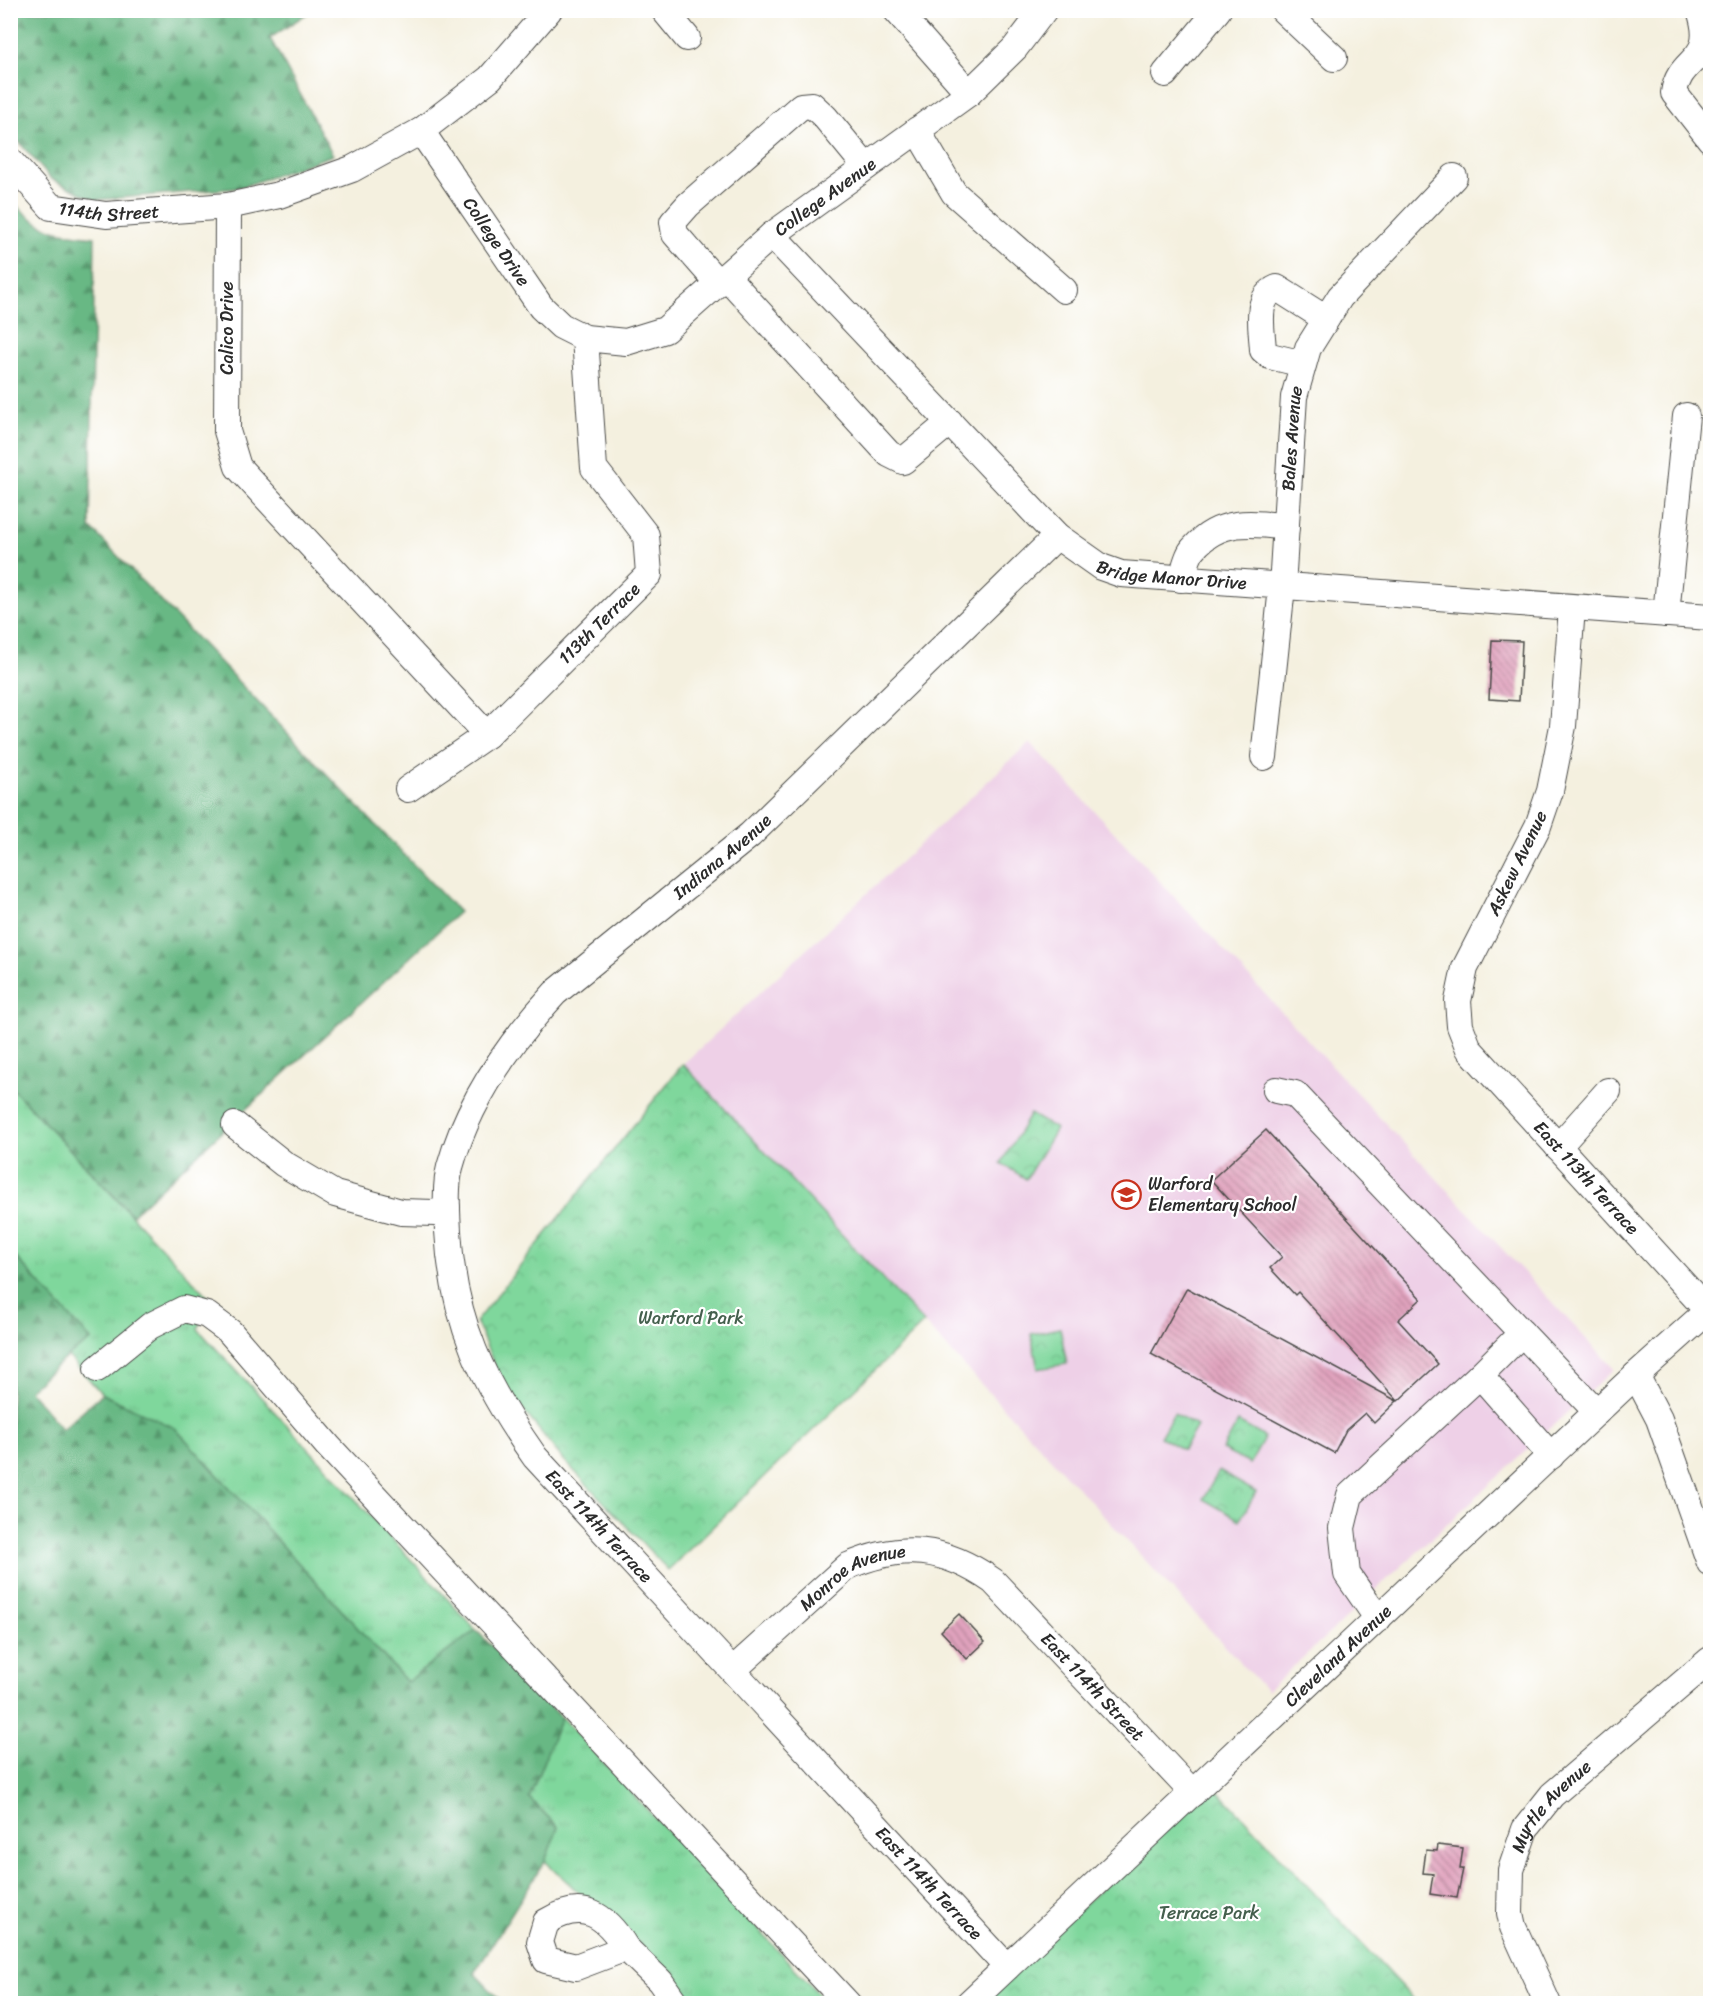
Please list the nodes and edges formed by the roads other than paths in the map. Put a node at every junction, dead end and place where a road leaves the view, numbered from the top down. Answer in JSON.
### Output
{"nodes":[{"id":1,"x":549,"y":10,"type":"edge"},
{"id":2,"x":664,"y":10,"type":"edge"},
{"id":3,"x":896,"y":10,"type":"edge"},
{"id":4,"x":1044,"y":10,"type":"edge"},
{"id":5,"x":1218,"y":10,"type":"edge"},
{"id":6,"x":1283,"y":10,"type":"edge"},
{"id":7,"x":1700,"y":10,"type":"edge"},
{"id":8,"x":687,"y":38,"type":"dead end"},
{"id":9,"x":1334,"y":58,"type":"dead end"},
{"id":10,"x":1165,"y":74,"type":"dead end"},
{"id":11,"x":969,"y":93,"type":"junction"},
{"id":12,"x":917,"y":130,"type":"junction"},
{"id":13,"x":421,"y":131,"type":"junction"},
{"id":14,"x":1710,"y":139,"type":"edge"},
{"id":15,"x":10,"y":161,"type":"edge"},
{"id":16,"x":866,"y":167,"type":"junction"},
{"id":17,"x":1454,"y":177,"type":"dead end"},
{"id":18,"x":228,"y":206,"type":"junction"},
{"id":19,"x":772,"y":235,"type":"junction"},
{"id":20,"x":722,"y":279,"type":"junction"},
{"id":21,"x":1064,"y":290,"type":"dead end"},
{"id":22,"x":1326,"y":319,"type":"junction"},
{"id":23,"x":585,"y":338,"type":"junction"},
{"id":24,"x":1303,"y":364,"type":"junction"},
{"id":25,"x":1686,"y":416,"type":"dead end"},
{"id":26,"x":950,"y":422,"type":"junction"},
{"id":27,"x":1286,"y":527,"type":"junction"},
{"id":28,"x":1057,"y":536,"type":"junction"},
{"id":29,"x":1181,"y":579,"type":"junction"},
{"id":30,"x":1282,"y":587,"type":"junction"},
{"id":31,"x":1572,"y":608,"type":"junction"},
{"id":32,"x":1666,"y":614,"type":"junction"},
{"id":33,"x":1710,"y":617,"type":"edge"},
{"id":34,"x":487,"y":735,"type":"junction"},
{"id":35,"x":1264,"y":757,"type":"dead end"},
{"id":36,"x":408,"y":789,"type":"dead end"},
{"id":37,"x":1466,"y":1042,"type":"joint"},
{"id":38,"x":1275,"y":1090,"type":"dead end"},
{"id":39,"x":1608,"y":1091,"type":"dead end"},
{"id":40,"x":235,"y":1125,"type":"dead end"},
{"id":41,"x":1558,"y":1147,"type":"junction"},
{"id":42,"x":447,"y":1208,"type":"junction"},
{"id":43,"x":1709,"y":1310,"type":"edge"},
{"id":44,"x":1522,"y":1333,"type":"junction"},
{"id":45,"x":97,"y":1369,"type":"dead end"},
{"id":46,"x":1480,"y":1375,"type":"junction"},
{"id":47,"x":1636,"y":1375,"type":"junction"},
{"id":48,"x":1597,"y":1412,"type":"junction"},
{"id":49,"x":1551,"y":1456,"type":"junction"},
{"id":50,"x":1710,"y":1563,"type":"edge"},
{"id":51,"x":993,"y":1581,"type":"joint"},
{"id":52,"x":1378,"y":1619,"type":"junction"},
{"id":53,"x":1710,"y":1660,"type":"edge"},
{"id":54,"x":733,"y":1670,"type":"junction"},
{"id":55,"x":1193,"y":1793,"type":"junction"},
{"id":56,"x":626,"y":1947,"type":"dead end"},
{"id":57,"x":1007,"y":1967,"type":"junction"},
{"id":58,"x":676,"y":2004,"type":"edge"},
{"id":59,"x":848,"y":2004,"type":"edge"},
{"id":60,"x":968,"y":2004,"type":"edge"},
{"id":61,"x":1548,"y":2004,"type":"edge"}],
"edges":[{"from":1,"to":13,"type":"street"},
{"from":2,"to":8,"type":"street"},
{"from":3,"to":11,"type":"street"},
{"from":4,"to":11,"type":"street","name":"College Avenue"},
{"from":5,"to":10,"type":"street"},
{"from":6,"to":9,"type":"street"},
{"from":7,"to":14,"type":"street"},
{"from":11,"to":12,"type":"street","name":"College Avenue"},
{"from":12,"to":16,"type":"street","name":"College Avenue"},
{"from":12,"to":21,"type":"street"},
{"from":13,"to":18,"type":"street"},
{"from":13,"to":23,"type":"street","name":"College Drive"},
{"from":15,"to":18,"type":"street","name":"114th Street"},
{"from":16,"to":19,"type":"street","name":"College Avenue"},
{"from":16,"to":20,"type":"street"},
{"from":17,"to":22,"type":"street","name":"Bales Avenue"},
{"from":18,"to":34,"type":"street","name":"Calico Drive"},
{"from":19,"to":20,"type":"street","name":"College Avenue"},
{"from":19,"to":26,"type":"street","name":"Bridge Manor Drive"},
{"from":20,"to":23,"type":"street","name":"College Avenue"},
{"from":20,"to":26,"type":"street"},
{"from":22,"to":24,"type":"street","name":"Bales Avenue"},
{"from":22,"to":24,"type":"street"},
{"from":23,"to":34,"type":"street","name":"113th Terrace"},
{"from":24,"to":27,"type":"street","name":"Bales Avenue"},
{"from":25,"to":32,"type":"street"},
{"from":26,"to":28,"type":"street","name":"Bridge Manor Drive"},
{"from":27,"to":29,"type":"street"},
{"from":27,"to":30,"type":"street","name":"Bales Avenue"},
{"from":28,"to":29,"type":"street","name":"Bridge Manor Drive"},
{"from":28,"to":42,"type":"street","name":"Indiana Avenue"},
{"from":29,"to":30,"type":"street","name":"Bridge Manor Drive"},
{"from":30,"to":31,"type":"street","name":"Bridge Manor Drive"},
{"from":30,"to":35,"type":"street","name":"Bales Avenue"},
{"from":31,"to":32,"type":"street","name":"Bridge Manor Drive"},
{"from":31,"to":37,"type":"street","name":"Askew Avenue"},
{"from":32,"to":33,"type":"street","name":"Bridge Manor Drive"},
{"from":34,"to":36,"type":"street","name":"113th Terrace"},
{"from":37,"to":41,"type":"street","name":"East 113th Terrace"},
{"from":38,"to":44,"type":"street"},
{"from":39,"to":41,"type":"street"},
{"from":40,"to":42,"type":"street"},
{"from":41,"to":43,"type":"street","name":"East 113th Terrace"},
{"from":42,"to":54,"type":"street","name":"East 114th Terrace"},
{"from":43,"to":47,"type":"street","name":"Cleveland Avenue"},
{"from":44,"to":46,"type":"street"},
{"from":44,"to":48,"type":"street"},
{"from":45,"to":59,"type":"street"},
{"from":46,"to":49,"type":"street"},
{"from":46,"to":52,"type":"street"},
{"from":47,"to":48,"type":"street","name":"Cleveland Avenue"},
{"from":47,"to":50,"type":"street"},
{"from":48,"to":49,"type":"street","name":"Cleveland Avenue"},
{"from":49,"to":52,"type":"street","name":"Cleveland Avenue"},
{"from":51,"to":54,"type":"street","name":"Monroe Avenue"},
{"from":51,"to":55,"type":"street","name":"East 114th Street"},
{"from":52,"to":55,"type":"street","name":"Cleveland Avenue"},
{"from":53,"to":61,"type":"street","name":"Myrtle Avenue"},
{"from":54,"to":57,"type":"street","name":"East 114th Terrace"},
{"from":55,"to":57,"type":"street","name":"Cleveland Avenue"},
{"from":56,"to":58,"type":"street"},
{"from":57,"to":60,"type":"street","name":"Cleveland Avenue"}]}
